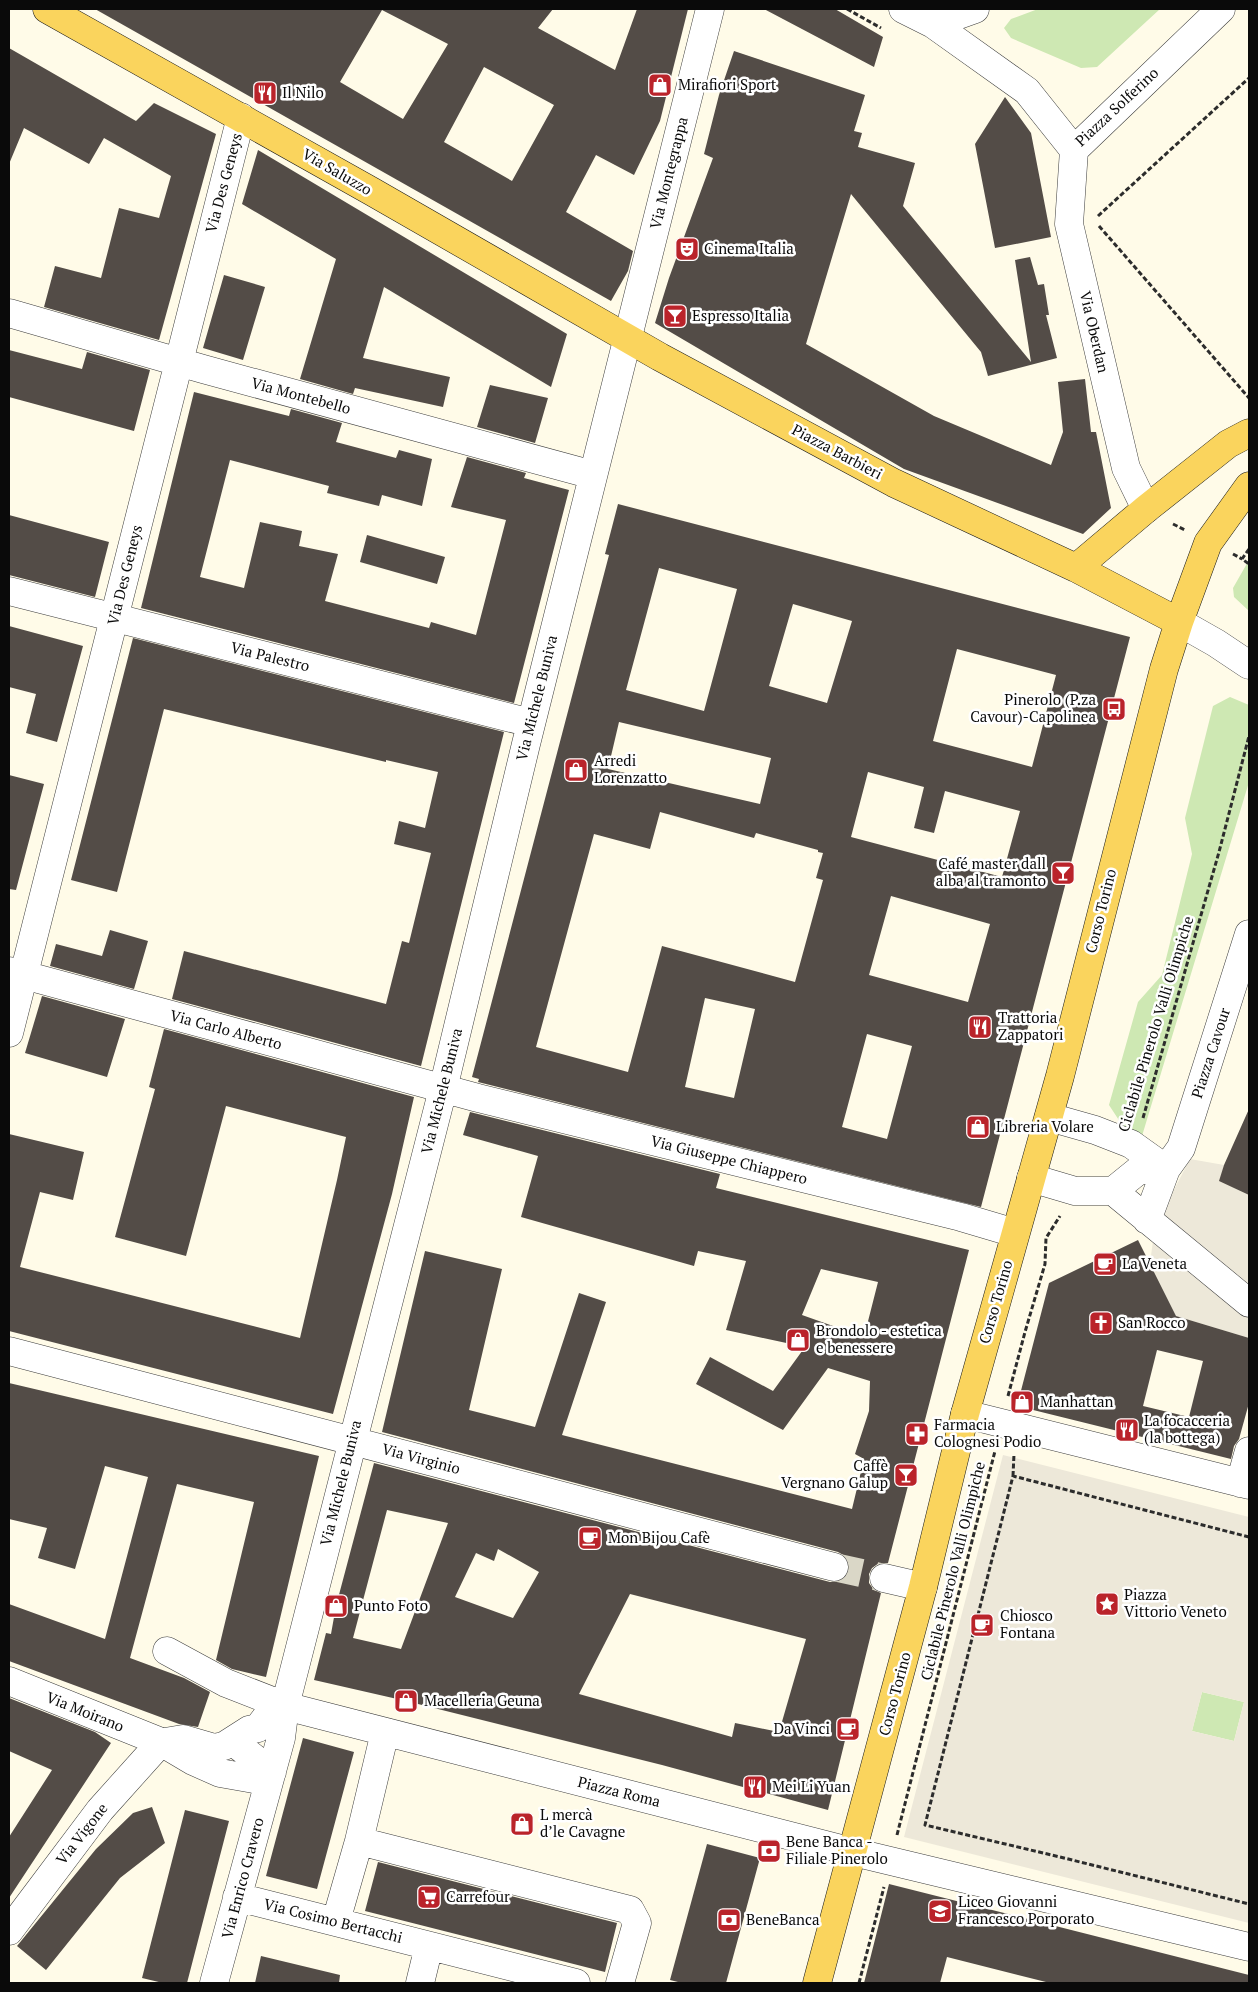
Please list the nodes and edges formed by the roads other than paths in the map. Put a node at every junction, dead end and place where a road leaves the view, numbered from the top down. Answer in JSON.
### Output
{"nodes":[{"id":1,"x":46,"y":9,"type":"edge"},
{"id":2,"x":710,"y":9,"type":"edge"},
{"id":3,"x":975,"y":9,"type":"edge"},
{"id":4,"x":1220,"y":9,"type":"edge"},
{"id":5,"x":896,"y":20,"type":"edge"},
{"id":6,"x":934,"y":24,"type":"junction"},
{"id":7,"x":241,"y":117,"type":"junction"},
{"id":8,"x":1074,"y":150,"type":"junction"},
{"id":9,"x":9,"y":313,"type":"edge"},
{"id":10,"x":628,"y":337,"type":"junction"},
{"id":11,"x":177,"y":362,"type":"junction"},
{"id":12,"x":1249,"y":433,"type":"edge"},
{"id":13,"x":593,"y":475,"type":"junction"},
{"id":14,"x":1249,"y":486,"type":"edge"},
{"id":15,"x":1146,"y":509,"type":"junction"},
{"id":16,"x":1076,"y":568,"type":"junction"},
{"id":17,"x":9,"y":591,"type":"edge"},
{"id":18,"x":115,"y":617,"type":"junction"},
{"id":19,"x":1179,"y":622,"type":"junction"},
{"id":20,"x":1249,"y":665,"type":"edge"},
{"id":21,"x":531,"y":723,"type":"junction"},
{"id":22,"x":1249,"y":934,"type":"edge"},
{"id":23,"x":16,"y":973,"type":"edge"},
{"id":24,"x":9,"y":1033,"type":"edge"},
{"id":25,"x":443,"y":1089,"type":"junction"},
{"id":26,"x":1049,"y":1117,"type":"junction"},
{"id":27,"x":1166,"y":1169,"type":"junction"},
{"id":28,"x":1031,"y":1178,"type":"junction"},
{"id":29,"x":1104,"y":1191,"type":"junction"},
{"id":30,"x":1147,"y":1220,"type":"junction"},
{"id":31,"x":1016,"y":1233,"type":"junction"},
{"id":32,"x":1249,"y":1303,"type":"edge"},
{"id":33,"x":9,"y":1351,"type":"edge"},
{"id":34,"x":965,"y":1414,"type":"junction"},
{"id":35,"x":351,"y":1440,"type":"junction"},
{"id":36,"x":1249,"y":1451,"type":"edge"},
{"id":37,"x":1245,"y":1484,"type":"edge"},
{"id":38,"x":834,"y":1567,"type":"tunnel mouth"},
{"id":39,"x":884,"y":1578,"type":"tunnel mouth"},
{"id":40,"x":923,"y":1586,"type":"junction"},
{"id":41,"x":167,"y":1651,"type":"dead end"},
{"id":42,"x":9,"y":1681,"type":"edge"},
{"id":43,"x":284,"y":1706,"type":"junction"},
{"id":44,"x":385,"y":1732,"type":"junction"},
{"id":45,"x":232,"y":1741,"type":"junction"},
{"id":46,"x":161,"y":1742,"type":"junction"},
{"id":47,"x":272,"y":1772,"type":"junction"},
{"id":48,"x":359,"y":1841,"type":"junction"},
{"id":49,"x":853,"y":1852,"type":"junction"},
{"id":50,"x":238,"y":1897,"type":"junction"},
{"id":51,"x":336,"y":1921,"type":"junction"},
{"id":52,"x":9,"y":1932,"type":"edge"},
{"id":53,"x":429,"y":1946,"type":"junction"},
{"id":54,"x":1249,"y":1947,"type":"edge"},
{"id":55,"x":214,"y":1983,"type":"edge"},
{"id":56,"x":420,"y":1983,"type":"edge"},
{"id":57,"x":576,"y":1983,"type":"edge"},
{"id":58,"x":620,"y":1983,"type":"edge"},
{"id":59,"x":817,"y":1983,"type":"edge"}],
"edges":[{"from":1,"to":7,"type":"main road","name":"Via Saluzzo"},
{"from":2,"to":10,"type":"street","name":"Via Montegrappa"},
{"from":3,"to":6,"type":"street"},
{"from":4,"to":8,"type":"street","name":"Piazza Solferino"},
{"from":5,"to":6,"type":"street","name":"Piazza Solferino"},
{"from":6,"to":8,"type":"street","name":"Piazza Solferino"},
{"from":7,"to":10,"type":"main road","name":"Via Saluzzo"},
{"from":7,"to":11,"type":"street","name":"Via Des Geneys"},
{"from":8,"to":15,"type":"street","name":"Via Oberdan"},
{"from":9,"to":11,"type":"street","name":"Via Montebello"},
{"from":10,"to":13,"type":"street"},
{"from":10,"to":16,"type":"main road","name":"Piazza Barbieri"},
{"from":11,"to":13,"type":"street","name":"Via Montebello"},
{"from":11,"to":18,"type":"street","name":"Via Des Geneys"},
{"from":12,"to":15,"type":"main road"},
{"from":13,"to":21,"type":"street","name":"Via Michele Buniva"},
{"from":14,"to":19,"type":"main road","name":"Corso Torino"},
{"from":15,"to":16,"type":"main road"},
{"from":16,"to":19,"type":"main road","name":"Piazza Barbieri"},
{"from":17,"to":18,"type":"street","name":"Via Palestro"},
{"from":18,"to":21,"type":"street","name":"Via Palestro"},
{"from":18,"to":23,"type":"street","name":"Via Des Geneys"},
{"from":19,"to":20,"type":"street"},
{"from":19,"to":26,"type":"main road","name":"Corso Torino"},
{"from":21,"to":25,"type":"street","name":"Via Michele Buniva"},
{"from":22,"to":27,"type":"street","name":"Piazza Cavour"},
{"from":23,"to":24,"type":"street","name":"Via Des Geneys"},
{"from":23,"to":25,"type":"street","name":"Via Carlo Alberto"},
{"from":25,"to":31,"type":"street","name":"Via Giuseppe Chiappero"},
{"from":25,"to":35,"type":"street","name":"Via Michele Buniva"},
{"from":26,"to":27,"type":"street"},
{"from":26,"to":28,"type":"main road","name":"Corso Torino"},
{"from":27,"to":29,"type":"street"},
{"from":27,"to":30,"type":"street","name":"Piazza Cavour"},
{"from":28,"to":29,"type":"street"},
{"from":28,"to":31,"type":"main road","name":"Corso Torino"},
{"from":29,"to":30,"type":"street"},
{"from":30,"to":32,"type":"street"},
{"from":31,"to":34,"type":"main road","name":"Corso Torino"},
{"from":33,"to":35,"type":"street","name":"Via Virginio"},
{"from":34,"to":37,"type":"street"},
{"from":34,"to":40,"type":"main road","name":"Corso Torino"},
{"from":35,"to":38,"type":"street","name":"Via Virginio"},
{"from":35,"to":43,"type":"street","name":"Via Michele Buniva"},
{"from":36,"to":37,"type":"street"},
{"from":39,"to":40,"type":"street"},
{"from":40,"to":49,"type":"main road","name":"Corso Torino"},
{"from":41,"to":43,"type":"street"},
{"from":42,"to":46,"type":"street","name":"Via Moirano"},
{"from":43,"to":44,"type":"street","name":"Piazza Roma"},
{"from":43,"to":45,"type":"street","name":"Via Moirano"},
{"from":43,"to":47,"type":"street","name":"Via Michele Buniva"},
{"from":44,"to":48,"type":"street"},
{"from":44,"to":49,"type":"street","name":"Piazza Roma"},
{"from":45,"to":46,"type":"street","name":"Via Moirano"},
{"from":45,"to":47,"type":"street"},
{"from":46,"to":47,"type":"street","name":"Via Moirano"},
{"from":46,"to":52,"type":"street","name":"Via Vigone"},
{"from":47,"to":50,"type":"street","name":"Via Enrico Cravero"},
{"from":48,"to":51,"type":"street"},
{"from":48,"to":58,"type":"street"},
{"from":49,"to":54,"type":"street"},
{"from":49,"to":59,"type":"main road","name":"Corso Torino"},
{"from":50,"to":51,"type":"street","name":"Via Cosimo Bertacchi"},
{"from":50,"to":55,"type":"street","name":"Via Enrico Cravero"},
{"from":51,"to":53,"type":"street","name":"Via Cosimo Bertacchi"},
{"from":53,"to":56,"type":"street"},
{"from":53,"to":57,"type":"street","name":"Via Cosimo Bertacchi"}]}
